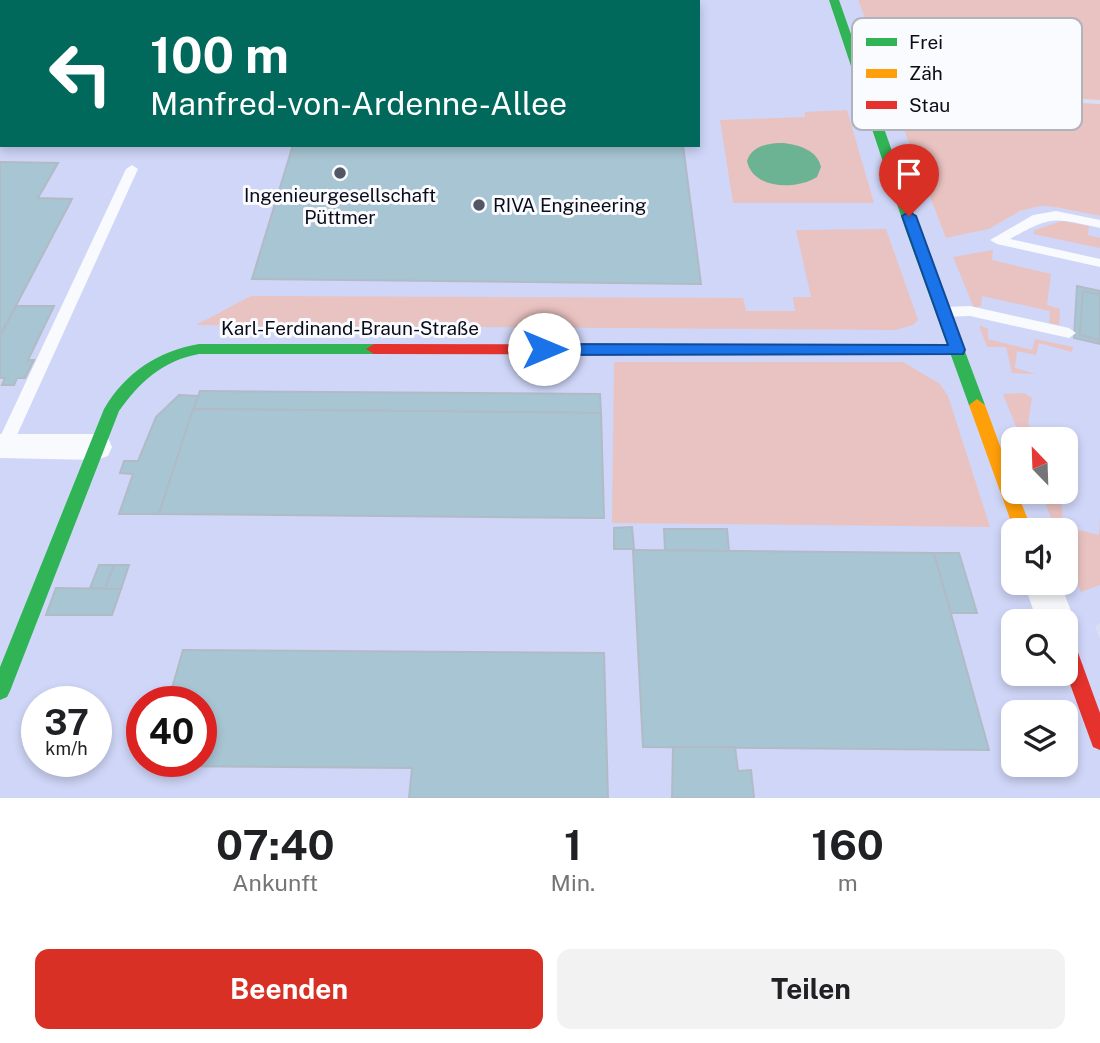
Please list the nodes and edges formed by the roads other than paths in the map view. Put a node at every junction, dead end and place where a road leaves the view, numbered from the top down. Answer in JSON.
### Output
{"nodes":[{"id":1,"x":834,"y":0,"type":"edge"},
{"id":2,"x":852,"y":52,"type":"edge"},
{"id":3,"x":879,"y":130,"type":"edge"},
{"id":4,"x":132,"y":169,"type":"dead end"},
{"id":5,"x":1100,"y":224,"type":"edge"},
{"id":6,"x":1100,"y":263,"type":"edge"},
{"id":7,"x":943,"y":313,"type":"junction"},
{"id":8,"x":1069,"y":333,"type":"dead end"},
{"id":9,"x":957,"y":350,"type":"junction"},
{"id":10,"x":2,"y":446,"type":"edge"},
{"id":11,"x":96,"y":447,"type":"junction"},
{"id":12,"x":1019,"y":518,"type":"edge"},
{"id":13,"x":1078,"y":680,"type":"edge"},
{"id":14,"x":0,"y":691,"type":"edge"},
{"id":15,"x":1100,"y":740,"type":"edge"}],
"edges":[{"from":1,"to":2,"type":"street"},
{"from":3,"to":7,"type":"street"},
{"from":4,"to":10,"type":"lane"},
{"from":5,"to":6,"type":"lane"},
{"from":7,"to":8,"type":"lane"},
{"from":7,"to":9,"type":"street"},
{"from":9,"to":11,"type":"street","name":"Karl-Ferdinand-Braun-Straße"},
{"from":9,"to":12,"type":"street"},
{"from":10,"to":11,"type":"street"},
{"from":11,"to":14,"type":"street","name":"Karl-Ferdinand-Braun-Straße"},
{"from":13,"to":15,"type":"street"}]}
